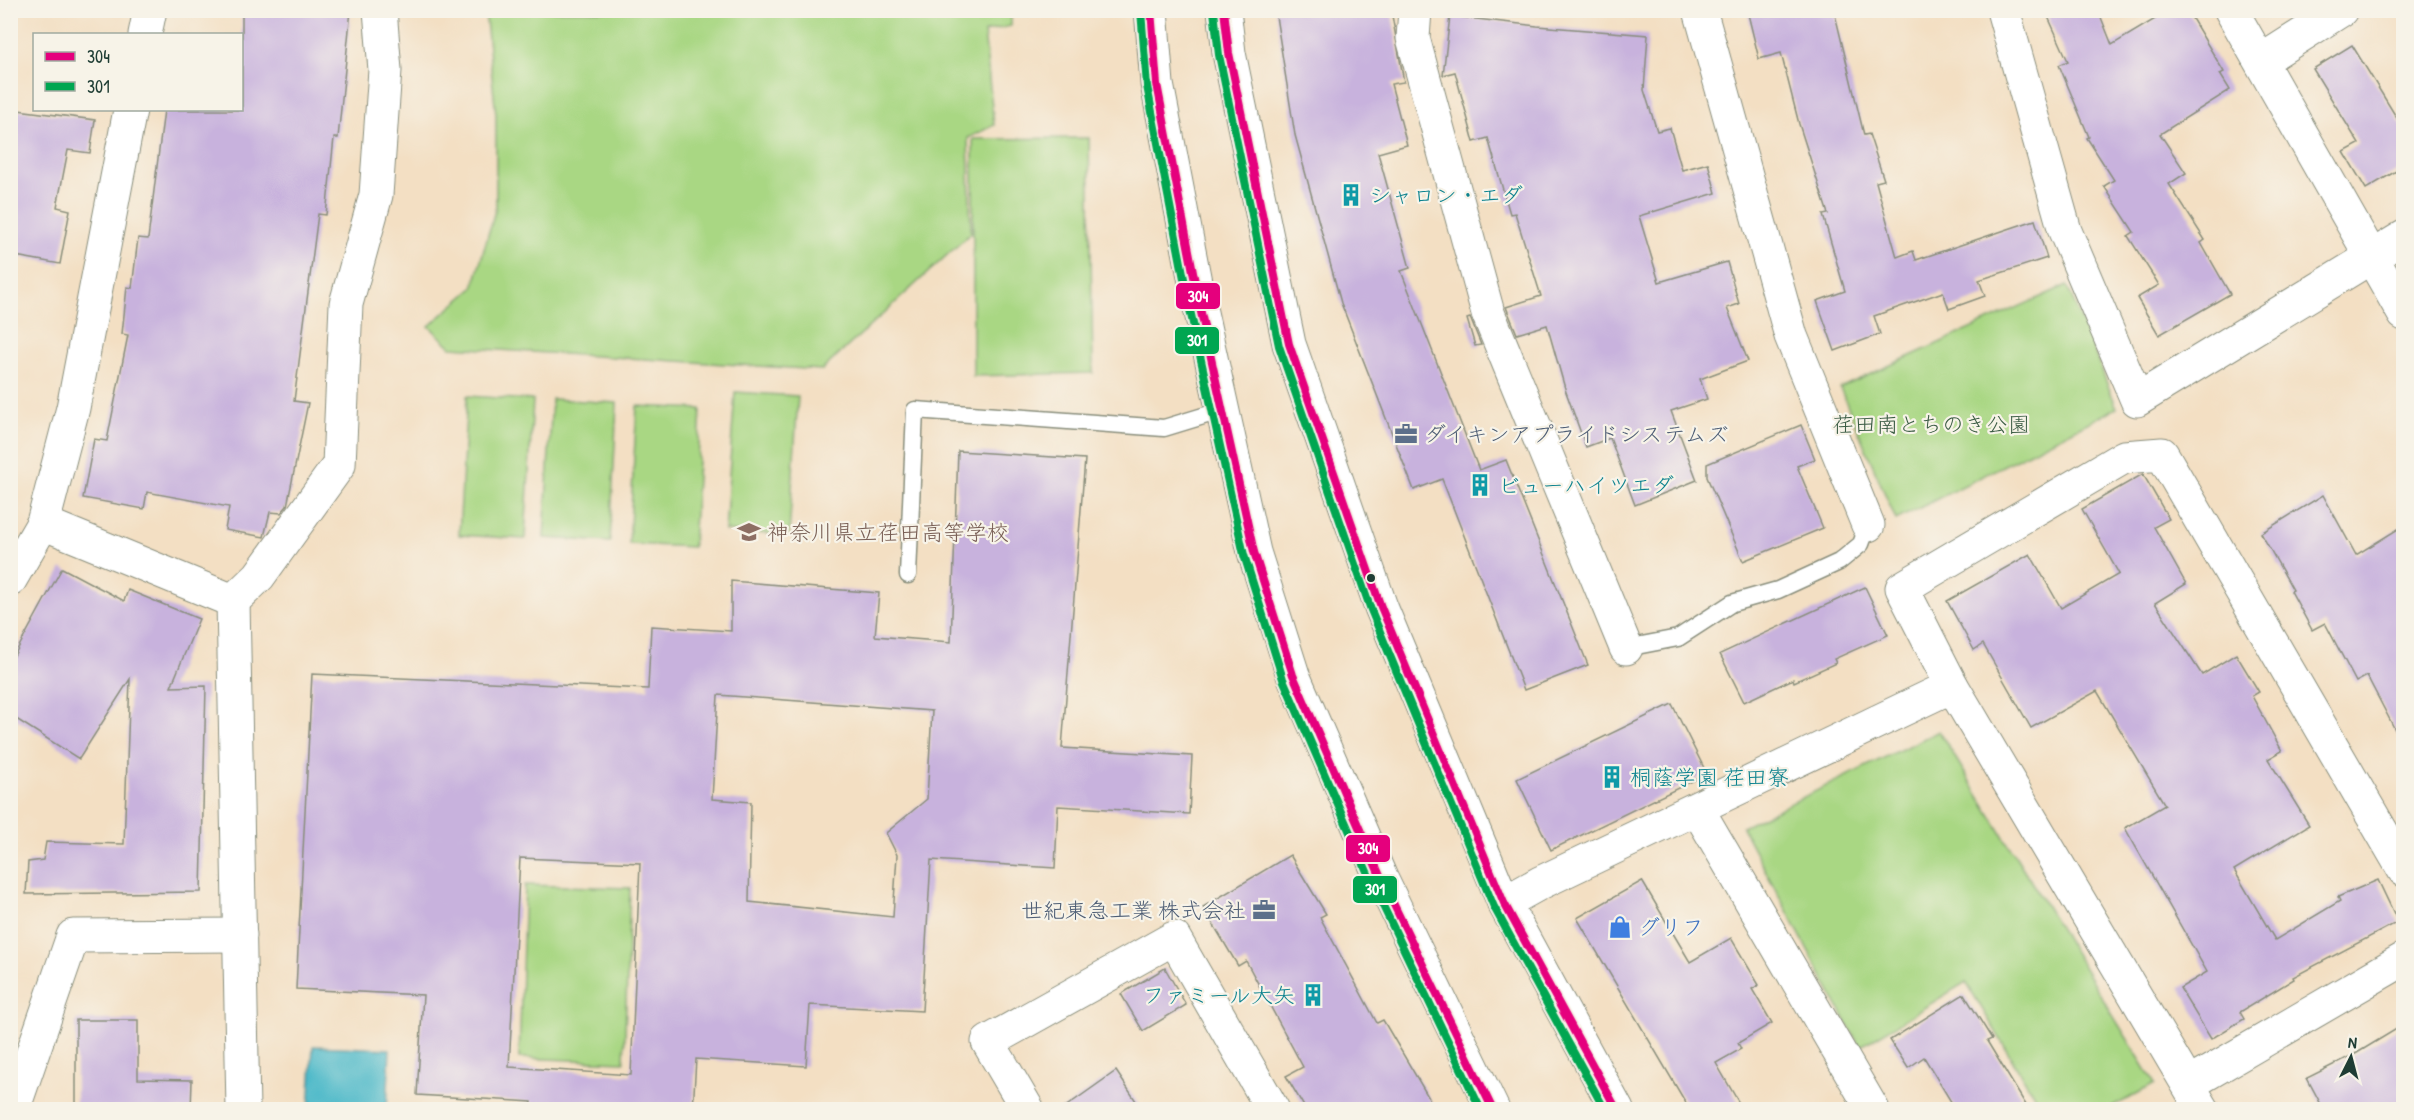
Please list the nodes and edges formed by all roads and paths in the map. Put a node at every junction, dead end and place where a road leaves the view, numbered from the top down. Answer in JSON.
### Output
{"nodes":[{"id":1,"x":150,"y":10,"type":"edge"},
{"id":2,"x":380,"y":10,"type":"edge"},
{"id":3,"x":1151,"y":10,"type":"edge"},
{"id":4,"x":1224,"y":10,"type":"edge"},
{"id":5,"x":1415,"y":10,"type":"edge"},
{"id":6,"x":1700,"y":10,"type":"edge"},
{"id":7,"x":2003,"y":10,"type":"edge"},
{"id":8,"x":2231,"y":10,"type":"edge"},
{"id":9,"x":2341,"y":10,"type":"edge"},
{"id":10,"x":145,"y":33,"type":"edge"},
{"id":11,"x":2261,"y":61,"type":"junction"},
{"id":12,"x":130,"y":111,"type":"edge"},
{"id":13,"x":2403,"y":237,"type":"edge"},
{"id":14,"x":2372,"y":256,"type":"junction"},
{"id":15,"x":2403,"y":314,"type":"edge"},
{"id":16,"x":1223,"y":410,"type":"junction"},
{"id":17,"x":43,"y":523,"type":"junction"},
{"id":18,"x":1868,"y":525,"type":"joint"},
{"id":19,"x":908,"y":575,"type":"dead end"},
{"id":20,"x":10,"y":580,"type":"edge"},
{"id":21,"x":233,"y":601,"type":"junction"},
{"id":22,"x":1626,"y":648,"type":"joint"},
{"id":23,"x":1952,"y":686,"type":"junction"},
{"id":24,"x":1698,"y":810,"type":"junction"},
{"id":25,"x":2403,"y":870,"type":"edge"},
{"id":26,"x":1504,"y":903,"type":"junction"},
{"id":27,"x":240,"y":936,"type":"junction"},
{"id":28,"x":2403,"y":959,"type":"edge"},
{"id":29,"x":2196,"y":1097,"type":"edge"},
{"id":30,"x":13,"y":1110,"type":"edge"},
{"id":31,"x":243,"y":1110,"type":"edge"},
{"id":32,"x":1028,"y":1110,"type":"edge"},
{"id":33,"x":1273,"y":1110,"type":"edge"},
{"id":34,"x":1493,"y":1110,"type":"edge"},
{"id":35,"x":1617,"y":1110,"type":"edge"},
{"id":36,"x":1873,"y":1110,"type":"edge"}],
"edges":[{"from":1,"to":10,"type":"street"},
{"from":2,"to":21,"type":"street"},
{"from":3,"to":16,"type":"street"},
{"from":4,"to":26,"type":"street"},
{"from":5,"to":22,"type":"street"},
{"from":6,"to":18,"type":"street"},
{"from":7,"to":14,"type":"street"},
{"from":8,"to":11,"type":"street"},
{"from":9,"to":11,"type":"street"},
{"from":11,"to":14,"type":"street"},
{"from":12,"to":17,"type":"street"},
{"from":13,"to":14,"type":"street"},
{"from":14,"to":15,"type":"street"},
{"from":16,"to":19,"type":"lane"},
{"from":16,"to":34,"type":"street"},
{"from":17,"to":20,"type":"street"},
{"from":17,"to":21,"type":"street"},
{"from":18,"to":22,"type":"lane"},
{"from":21,"to":27,"type":"street"},
{"from":23,"to":24,"type":"street"},
{"from":23,"to":25,"type":"street"},
{"from":23,"to":29,"type":"street"},
{"from":24,"to":26,"type":"street"},
{"from":24,"to":36,"type":"street"},
{"from":26,"to":35,"type":"street"},
{"from":27,"to":30,"type":"street"},
{"from":27,"to":31,"type":"street"},
{"from":28,"to":29,"type":"street"},
{"from":32,"to":33,"type":"street"}]}
